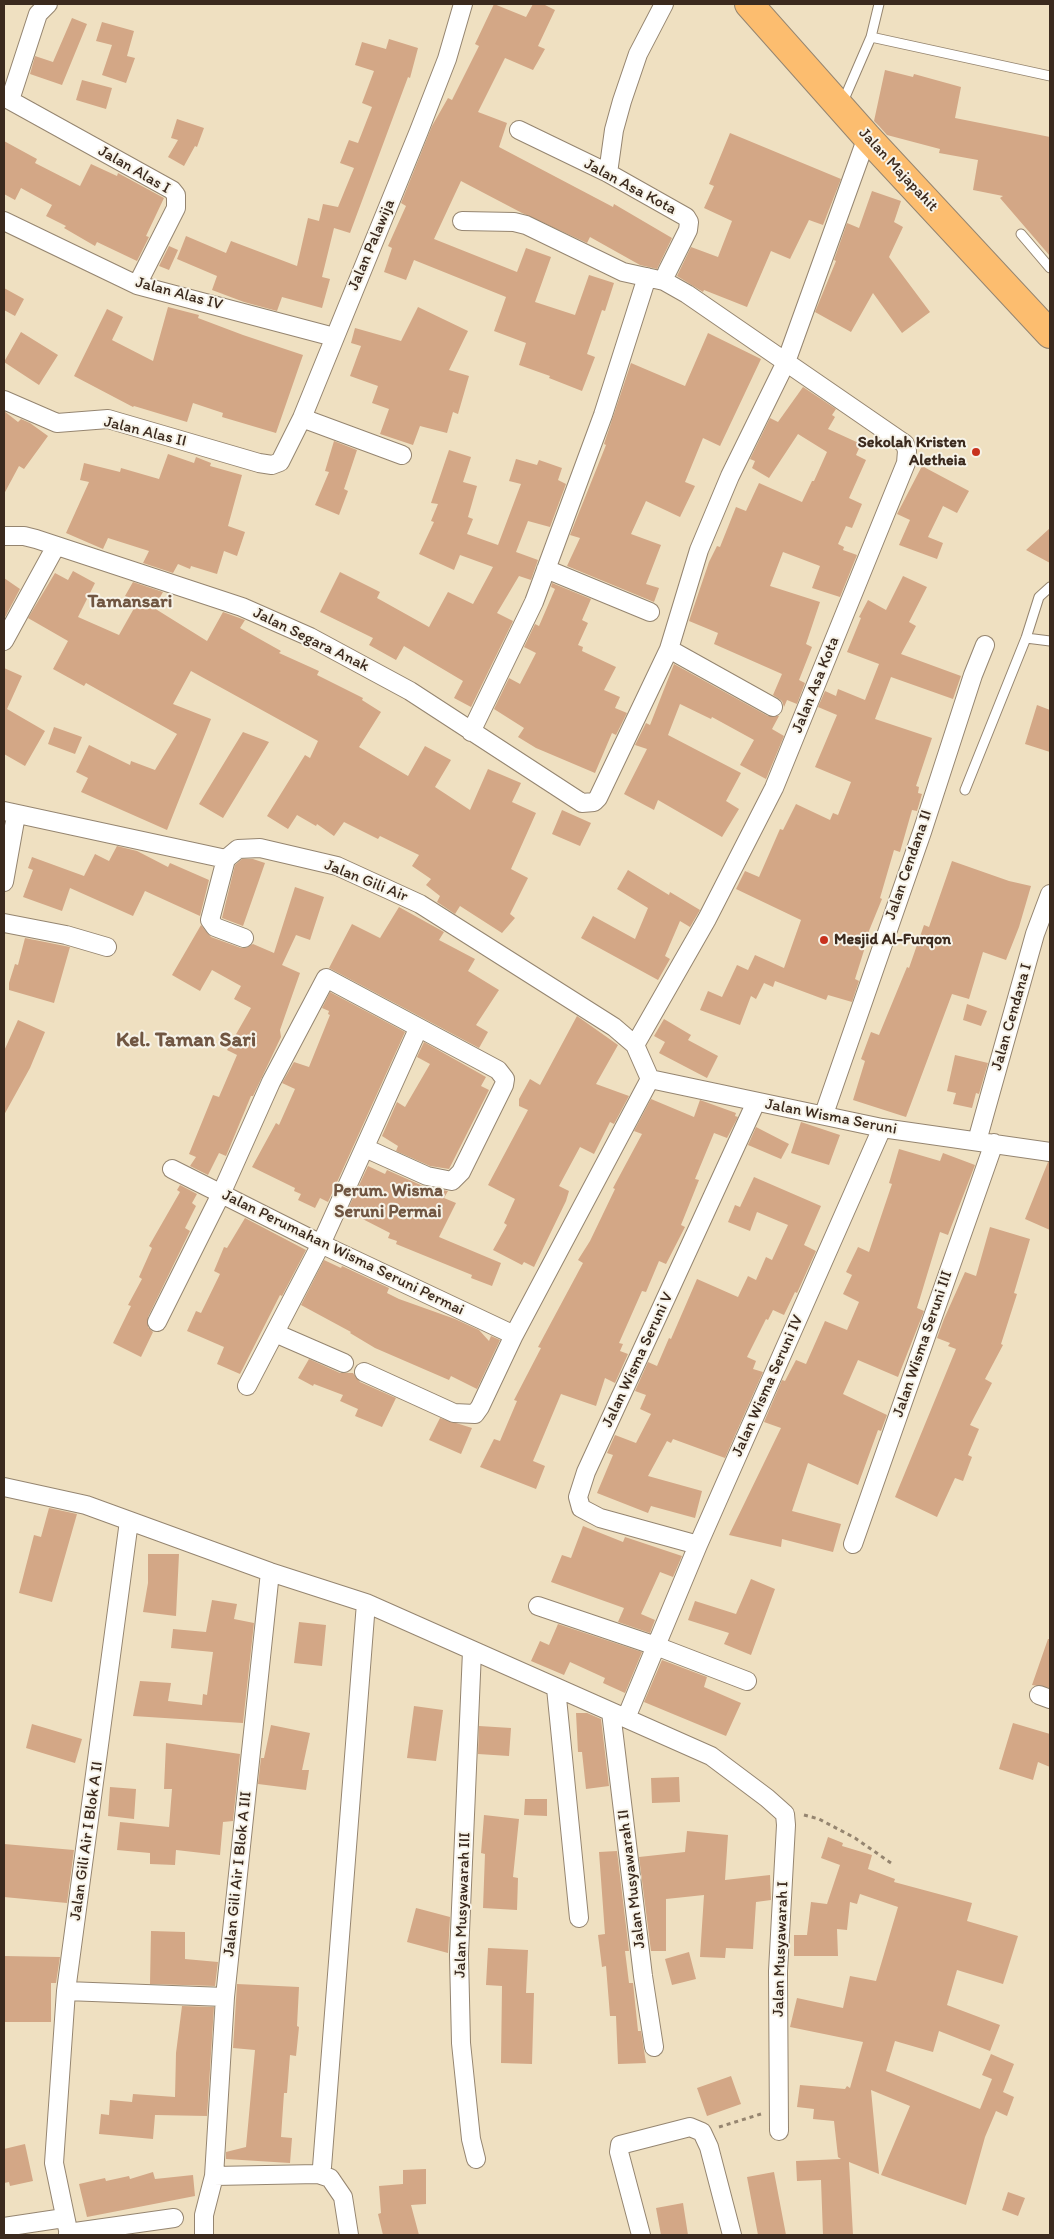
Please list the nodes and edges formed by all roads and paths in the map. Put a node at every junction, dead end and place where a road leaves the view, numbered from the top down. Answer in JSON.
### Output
{"nodes":[{"id":1,"x":48,"y":4,"type":"edge"},
{"id":2,"x":463,"y":4,"type":"edge"},
{"id":3,"x":664,"y":4,"type":"edge"},
{"id":4,"x":749,"y":4,"type":"edge"},
{"id":5,"x":879,"y":4,"type":"edge"},
{"id":6,"x":871,"y":37,"type":"junction"},
{"id":7,"x":1050,"y":76,"type":"edge"},
{"id":8,"x":7,"y":98,"type":"edge"},
{"id":9,"x":841,"y":106,"type":"junction"},
{"id":10,"x":519,"y":130,"type":"dead end"},
{"id":11,"x":867,"y":138,"type":"junction"},
{"id":12,"x":608,"y":173,"type":"junction"},
{"id":13,"x":4,"y":221,"type":"edge"},
{"id":14,"x":462,"y":221,"type":"dead end"},
{"id":15,"x":1021,"y":234,"type":"dead end"},
{"id":16,"x":1050,"y":268,"type":"edge"},
{"id":17,"x":660,"y":277,"type":"junction"},
{"id":18,"x":137,"y":285,"type":"junction"},
{"id":19,"x":1050,"y":334,"type":"edge"},
{"id":20,"x":334,"y":337,"type":"junction"},
{"id":21,"x":786,"y":362,"type":"junction"},
{"id":22,"x":4,"y":400,"type":"edge"},
{"id":23,"x":302,"y":418,"type":"junction"},
{"id":24,"x":402,"y":455,"type":"dead end"},
{"id":25,"x":259,"y":463,"type":"joint"},
{"id":26,"x":4,"y":536,"type":"edge"},
{"id":27,"x":56,"y":546,"type":"junction"},
{"id":28,"x":546,"y":569,"type":"junction"},
{"id":29,"x":1050,"y":587,"type":"edge"},
{"id":30,"x":650,"y":612,"type":"dead end"},
{"id":31,"x":1026,"y":638,"type":"junction"},
{"id":32,"x":4,"y":641,"type":"edge"},
{"id":33,"x":1050,"y":642,"type":"edge"},
{"id":34,"x":985,"y":644,"type":"dead end"},
{"id":35,"x":668,"y":649,"type":"junction"},
{"id":36,"x":773,"y":707,"type":"dead end"},
{"id":37,"x":472,"y":732,"type":"junction"},
{"id":38,"x":965,"y":790,"type":"dead end"},
{"id":39,"x":10,"y":813,"type":"edge"},
{"id":40,"x":226,"y":859,"type":"junction"},
{"id":41,"x":4,"y":882,"type":"edge"},
{"id":42,"x":1050,"y":894,"type":"edge"},
{"id":43,"x":4,"y":923,"type":"edge"},
{"id":44,"x":244,"y":938,"type":"dead end"},
{"id":45,"x":107,"y":947,"type":"dead end"},
{"id":46,"x":418,"y":1028,"type":"junction"},
{"id":47,"x":635,"y":1045,"type":"junction"},
{"id":48,"x":650,"y":1079,"type":"junction"},
{"id":49,"x":756,"y":1102,"type":"junction"},
{"id":50,"x":824,"y":1114,"type":"junction"},
{"id":51,"x":882,"y":1128,"type":"junction"},
{"id":52,"x":986,"y":1142,"type":"junction"},
{"id":53,"x":365,"y":1148,"type":"junction"},
{"id":54,"x":1050,"y":1152,"type":"edge"},
{"id":55,"x":172,"y":1170,"type":"dead end"},
{"id":56,"x":221,"y":1194,"type":"junction"},
{"id":57,"x":321,"y":1244,"type":"junction"},
{"id":58,"x":157,"y":1322,"type":"dead end"},
{"id":59,"x":275,"y":1333,"type":"junction"},
{"id":60,"x":514,"y":1334,"type":"junction"},
{"id":61,"x":344,"y":1363,"type":"dead end"},
{"id":62,"x":364,"y":1372,"type":"dead end"},
{"id":63,"x":247,"y":1386,"type":"dead end"},
{"id":64,"x":4,"y":1487,"type":"edge"},
{"id":65,"x":129,"y":1521,"type":"junction"},
{"id":66,"x":698,"y":1544,"type":"junction"},
{"id":67,"x":853,"y":1544,"type":"dead end"},
{"id":68,"x":270,"y":1572,"type":"junction"},
{"id":69,"x":366,"y":1603,"type":"junction"},
{"id":70,"x":538,"y":1606,"type":"dead end"},
{"id":71,"x":656,"y":1646,"type":"junction"},
{"id":72,"x":472,"y":1651,"type":"junction"},
{"id":73,"x":747,"y":1681,"type":"dead end"},
{"id":74,"x":556,"y":1688,"type":"junction"},
{"id":75,"x":618,"y":1715,"type":"junction"},
{"id":76,"x":779,"y":1808,"type":"junction"},
{"id":77,"x":891,"y":1862,"type":"dead end"},
{"id":78,"x":579,"y":1918,"type":"dead end"},
{"id":79,"x":66,"y":1991,"type":"junction"},
{"id":80,"x":225,"y":1997,"type":"junction"},
{"id":81,"x":654,"y":2047,"type":"dead end"},
{"id":82,"x":779,"y":2109,"type":"junction"},
{"id":83,"x":779,"y":2131,"type":"dead end"},
{"id":84,"x":702,"y":2132,"type":"junction"},
{"id":85,"x":476,"y":2158,"type":"dead end"},
{"id":86,"x":322,"y":2167,"type":"dead end"},
{"id":87,"x":214,"y":2176,"type":"junction"},
{"id":88,"x":174,"y":2218,"type":"dead end"},
{"id":89,"x":4,"y":2226,"type":"edge"},
{"id":90,"x":67,"y":2229,"type":"edge"},
{"id":91,"x":204,"y":2235,"type":"edge"},
{"id":92,"x":350,"y":2235,"type":"edge"},
{"id":93,"x":641,"y":2235,"type":"edge"},
{"id":94,"x":732,"y":2235,"type":"edge"}],
"edges":[{"from":1,"to":8,"type":"street"},
{"from":2,"to":20,"type":"street","name":"Jalan Palawija"},
{"from":3,"to":12,"type":"street"},
{"from":4,"to":9,"type":"main road","name":"Jalan Majapahit"},
{"from":5,"to":6,"type":"lane"},
{"from":6,"to":7,"type":"lane"},
{"from":6,"to":9,"type":"lane"},
{"from":8,"to":18,"type":"street","name":"Jalan Alas I"},
{"from":9,"to":11,"type":"main road","name":"Jalan Majapahit"},
{"from":10,"to":12,"type":"street","name":"Jalan Asa Kota"},
{"from":11,"to":19,"type":"main road","name":"Jalan Majapahit"},
{"from":11,"to":21,"type":"street"},
{"from":12,"to":17,"type":"street","name":"Jalan Asa Kota"},
{"from":13,"to":18,"type":"street","name":"Jalan Alas IV"},
{"from":14,"to":17,"type":"street"},
{"from":15,"to":16,"type":"lane"},
{"from":17,"to":21,"type":"street","name":"Jalan Asa Kota"},
{"from":17,"to":28,"type":"street"},
{"from":18,"to":20,"type":"street","name":"Jalan Alas IV"},
{"from":20,"to":23,"type":"street","name":"Jalan Palawija"},
{"from":21,"to":35,"type":"street"},
{"from":21,"to":47,"type":"street","name":"Jalan Asa Kota"},
{"from":22,"to":25,"type":"street","name":"Jalan Alas II"},
{"from":23,"to":24,"type":"street"},
{"from":23,"to":25,"type":"street","name":"Jalan Palawija"},
{"from":26,"to":27,"type":"street","name":"Jalan Segara Anak"},
{"from":27,"to":32,"type":"street"},
{"from":27,"to":37,"type":"street","name":"Jalan Segara Anak"},
{"from":28,"to":30,"type":"street"},
{"from":28,"to":37,"type":"street"},
{"from":29,"to":31,"type":"lane"},
{"from":31,"to":33,"type":"lane"},
{"from":31,"to":38,"type":"lane"},
{"from":34,"to":50,"type":"street","name":"Jalan Cendana II"},
{"from":35,"to":36,"type":"street"},
{"from":35,"to":37,"type":"street","name":"Jalan Segara Anak"},
{"from":39,"to":40,"type":"street"},
{"from":39,"to":41,"type":"street"},
{"from":40,"to":44,"type":"street"},
{"from":40,"to":47,"type":"street","name":"Jalan Gili Air"},
{"from":42,"to":52,"type":"street","name":"Jalan Cendana I"},
{"from":43,"to":45,"type":"street"},
{"from":46,"to":53,"type":"street"},
{"from":46,"to":53,"type":"street"},
{"from":46,"to":56,"type":"street"},
{"from":47,"to":48,"type":"street"},
{"from":48,"to":49,"type":"street","name":"Jalan Wisma Seruni"},
{"from":48,"to":60,"type":"street"},
{"from":49,"to":50,"type":"street","name":"Jalan Wisma Seruni"},
{"from":49,"to":66,"type":"street","name":"Jalan Wisma Seruni V"},
{"from":50,"to":51,"type":"street","name":"Jalan Wisma Seruni"},
{"from":51,"to":52,"type":"street","name":"Jalan Wisma Seruni"},
{"from":51,"to":66,"type":"street","name":"Jalan Wisma Seruni IV"},
{"from":52,"to":54,"type":"street","name":"Jalan Wisma Seruni"},
{"from":52,"to":67,"type":"street","name":"Jalan Wisma Seruni III"},
{"from":53,"to":57,"type":"street"},
{"from":55,"to":56,"type":"street","name":"Jalan Perumahan Wisma Seruni Permai"},
{"from":56,"to":57,"type":"street","name":"Jalan Perumahan Wisma Seruni Permai"},
{"from":56,"to":58,"type":"street"},
{"from":57,"to":59,"type":"street"},
{"from":57,"to":60,"type":"street","name":"Jalan Perumahan Wisma Seruni Permai"},
{"from":59,"to":61,"type":"street"},
{"from":59,"to":63,"type":"street"},
{"from":60,"to":62,"type":"street"},
{"from":64,"to":65,"type":"street"},
{"from":65,"to":68,"type":"street"},
{"from":65,"to":79,"type":"street","name":"Jalan Gili Air I Blok A II"},
{"from":66,"to":71,"type":"street","name":"Jalan Wisma Seruni IV"},
{"from":68,"to":69,"type":"street"},
{"from":68,"to":80,"type":"street","name":"Jalan Gili Air I Blok A III"},
{"from":69,"to":72,"type":"street"},
{"from":69,"to":86,"type":"street"},
{"from":70,"to":71,"type":"street"},
{"from":71,"to":73,"type":"street"},
{"from":71,"to":75,"type":"street","name":"Jalan Wisma Seruni IV"},
{"from":72,"to":74,"type":"street"},
{"from":72,"to":85,"type":"street","name":"Jalan Musyawarah III"},
{"from":74,"to":75,"type":"street"},
{"from":74,"to":78,"type":"street"},
{"from":75,"to":76,"type":"street"},
{"from":75,"to":81,"type":"street","name":"Jalan Musyawarah II"},
{"from":76,"to":77,"type":"path"},
{"from":76,"to":82,"type":"street","name":"Jalan Musyawarah I"},
{"from":79,"to":80,"type":"street"},
{"from":79,"to":90,"type":"street","name":"Jalan Gili Air I Blok A II"},
{"from":80,"to":87,"type":"street","name":"Jalan Gili Air I Blok A III"},
{"from":82,"to":83,"type":"street","name":"Jalan Musyawarah I"},
{"from":82,"to":84,"type":"path"},
{"from":84,"to":93,"type":"street"},
{"from":84,"to":94,"type":"street"},
{"from":87,"to":91,"type":"street","name":"Jalan Gili Air I Blok A III"},
{"from":87,"to":92,"type":"street"},
{"from":88,"to":90,"type":"street"},
{"from":89,"to":90,"type":"street"}]}
